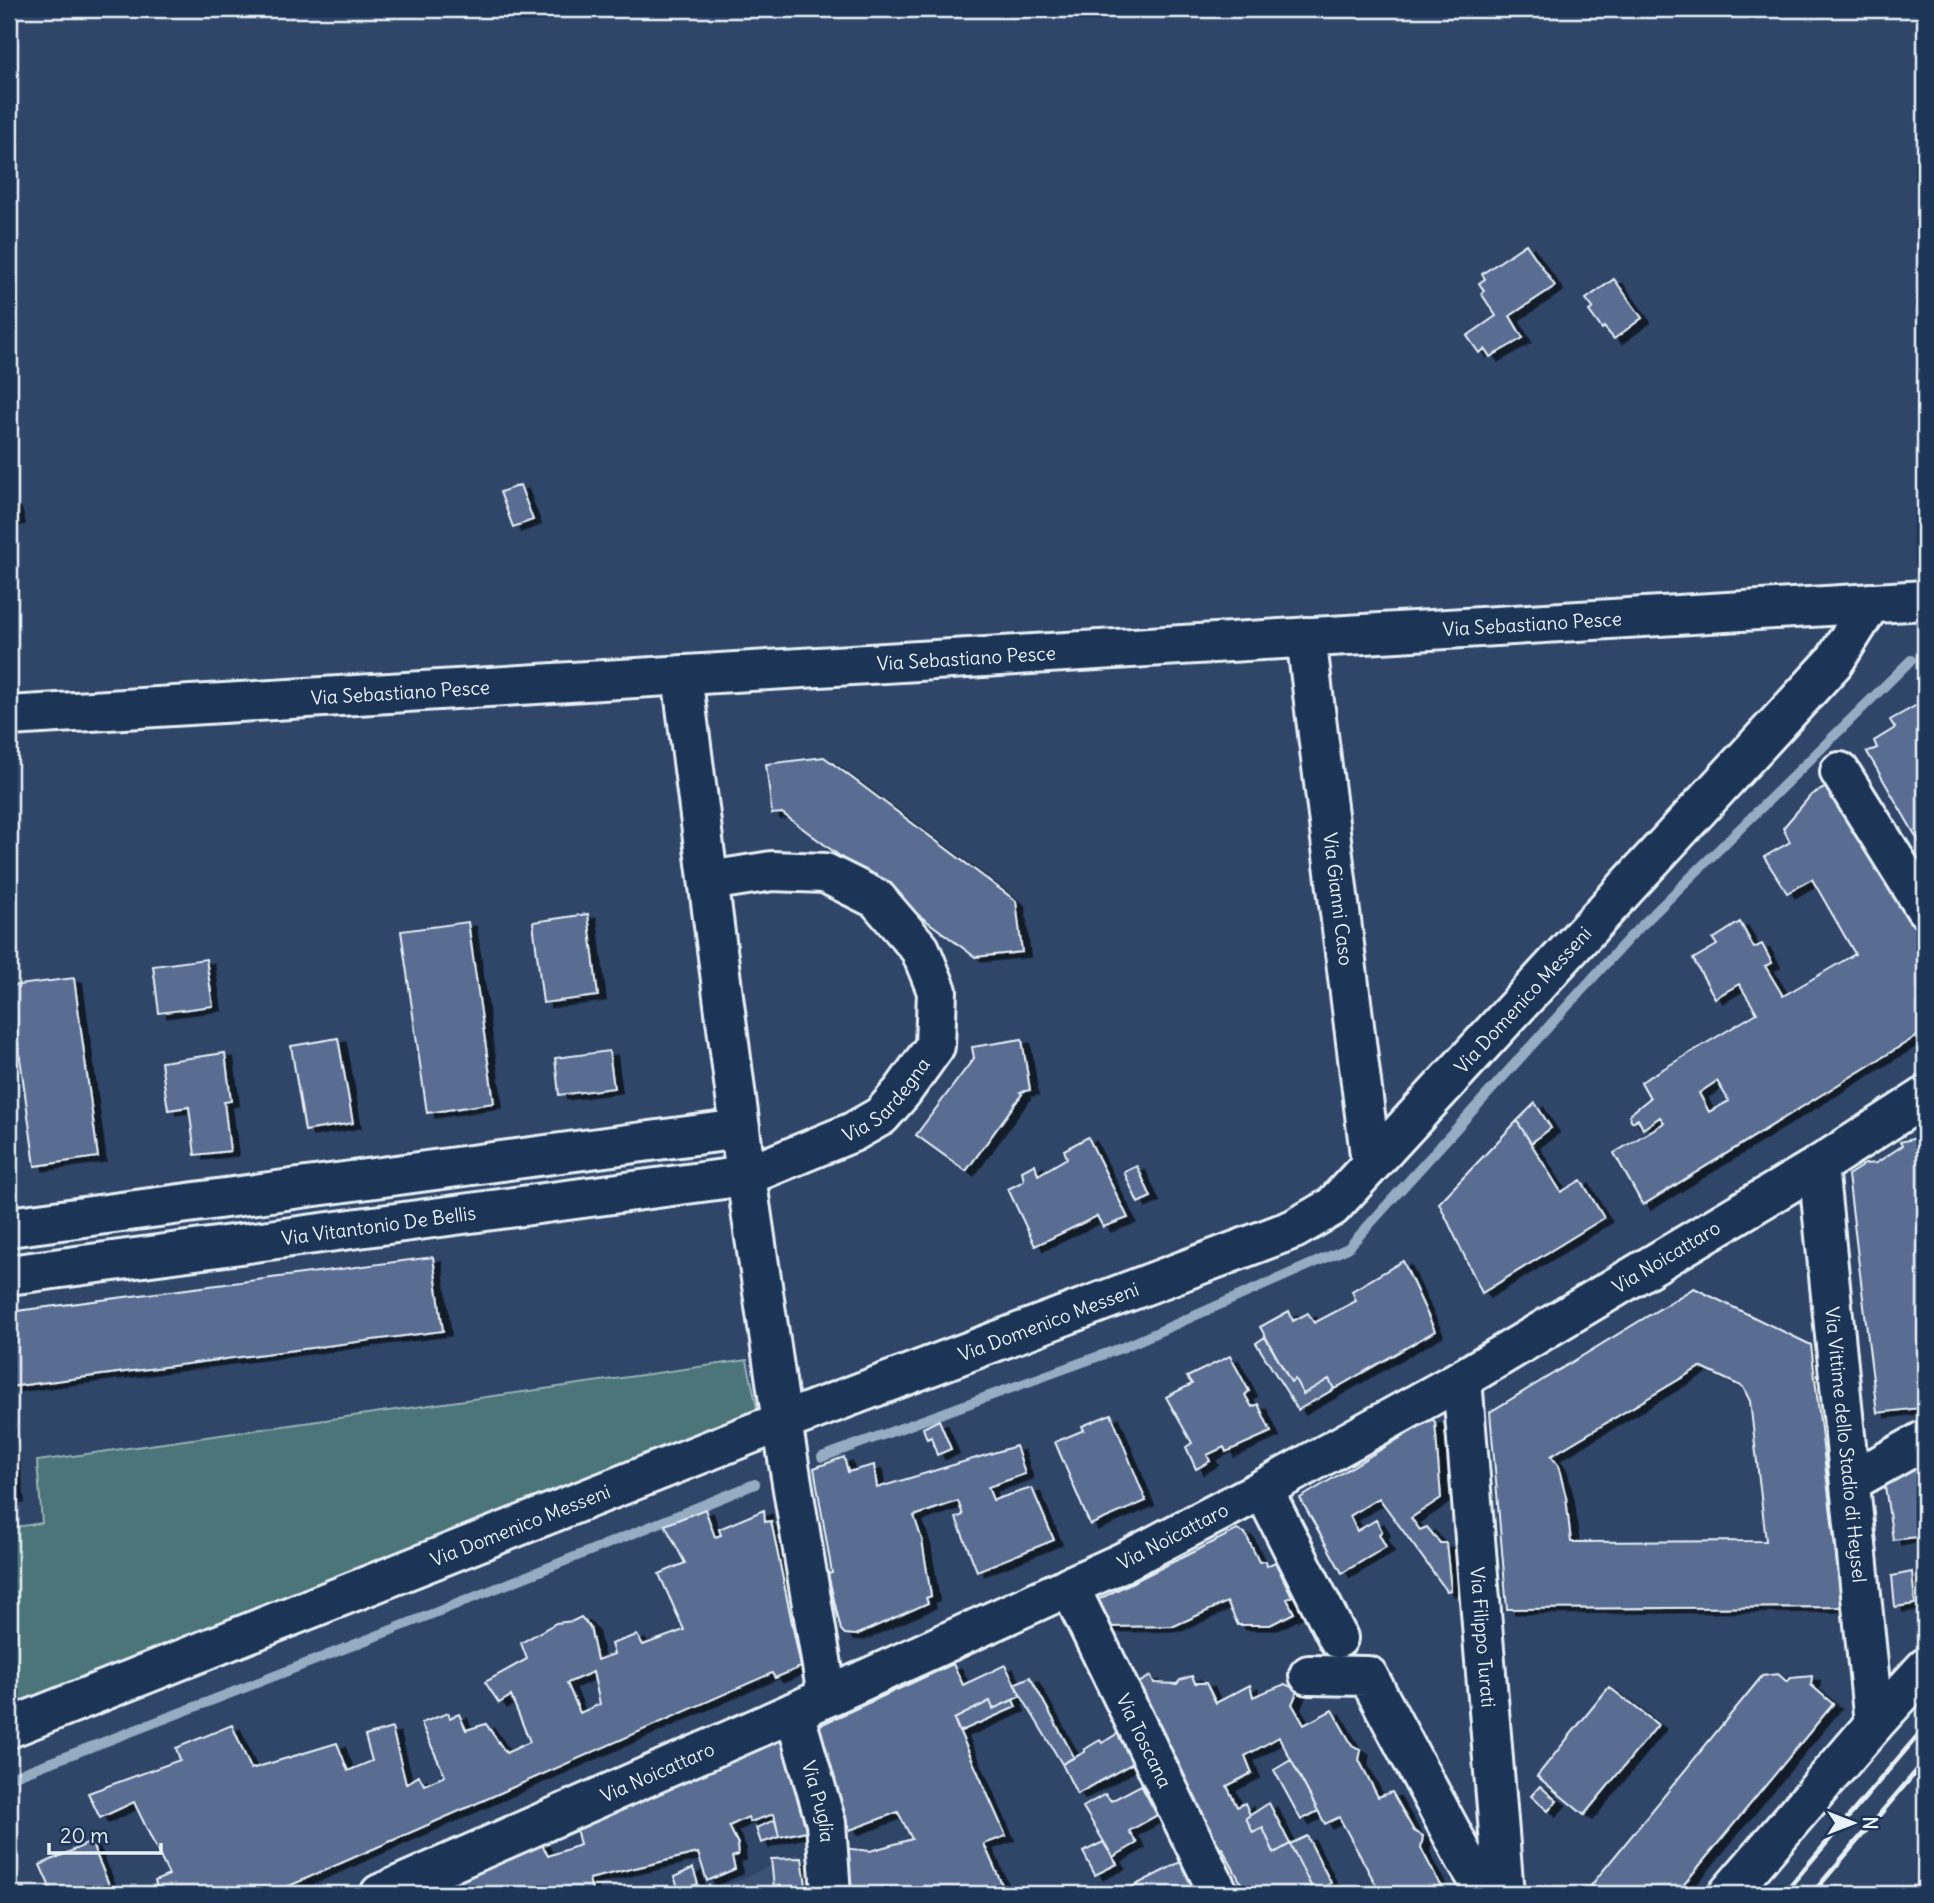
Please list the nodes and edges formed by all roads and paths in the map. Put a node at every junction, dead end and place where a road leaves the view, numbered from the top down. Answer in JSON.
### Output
{"nodes":[{"id":1,"x":1925,"y":600,"type":"edge"},
{"id":2,"x":1871,"y":603,"type":"junction"},
{"id":3,"x":1306,"y":637,"type":"junction"},
{"id":4,"x":682,"y":675,"type":"junction"},
{"id":5,"x":9,"y":716,"type":"edge"},
{"id":6,"x":1840,"y":772,"type":"dead end"},
{"id":7,"x":709,"y":881,"type":"junction"},
{"id":8,"x":1925,"y":908,"type":"edge"},
{"id":9,"x":1925,"y":1097,"type":"edge"},
{"id":10,"x":740,"y":1129,"type":"junction"},
{"id":11,"x":1371,"y":1163,"type":"junction"},
{"id":12,"x":1818,"y":1166,"type":"junction"},
{"id":13,"x":747,"y":1176,"type":"junction"},
{"id":14,"x":9,"y":1227,"type":"edge"},
{"id":15,"x":9,"y":1276,"type":"edge"},
{"id":16,"x":1462,"y":1379,"type":"junction"},
{"id":17,"x":782,"y":1422,"type":"junction"},
{"id":18,"x":1925,"y":1440,"type":"edge"},
{"id":19,"x":1850,"y":1482,"type":"junction"},
{"id":20,"x":1262,"y":1489,"type":"junction"},
{"id":21,"x":1069,"y":1586,"type":"junction"},
{"id":22,"x":1338,"y":1638,"type":"dead end"},
{"id":23,"x":1925,"y":1668,"type":"edge"},
{"id":24,"x":1309,"y":1675,"type":"dead end"},
{"id":25,"x":811,"y":1704,"type":"junction"},
{"id":26,"x":1874,"y":1724,"type":"junction"},
{"id":27,"x":9,"y":1728,"type":"edge"},
{"id":28,"x":380,"y":1894,"type":"edge"},
{"id":29,"x":831,"y":1894,"type":"edge"},
{"id":30,"x":1219,"y":1894,"type":"edge"},
{"id":31,"x":1488,"y":1894,"type":"edge"},
{"id":32,"x":1504,"y":1894,"type":"edge"},
{"id":33,"x":1728,"y":1894,"type":"edge"}],
"edges":[{"from":1,"to":2,"type":"street","name":"Via Sebastiano Pesce"},
{"from":2,"to":3,"type":"street","name":"Via Sebastiano Pesce"},
{"from":2,"to":11,"type":"street","name":"Via Domenico Messeni"},
{"from":3,"to":4,"type":"street","name":"Via Sebastiano Pesce"},
{"from":3,"to":11,"type":"street","name":"Via Gianni Caso"},
{"from":4,"to":5,"type":"street","name":"Via Sebastiano Pesce"},
{"from":4,"to":7,"type":"street"},
{"from":6,"to":8,"type":"street"},
{"from":7,"to":10,"type":"street"},
{"from":7,"to":13,"type":"street","name":"Via Sardegna"},
{"from":9,"to":12,"type":"street","name":"Via Noicattaro"},
{"from":10,"to":13,"type":"street"},
{"from":10,"to":14,"type":"street"},
{"from":11,"to":17,"type":"street","name":"Via Domenico Messeni"},
{"from":12,"to":16,"type":"street","name":"Via Noicattaro"},
{"from":12,"to":19,"type":"street","name":"Via Vittime dello Stadio di Heysel"},
{"from":13,"to":15,"type":"street","name":"Via Vitantonio De Bellis"},
{"from":13,"to":17,"type":"street"},
{"from":16,"to":20,"type":"street","name":"Via Noicattaro"},
{"from":16,"to":32,"type":"street","name":"Via Filippo Turati"},
{"from":17,"to":25,"type":"street"},
{"from":17,"to":27,"type":"street","name":"Via Domenico Messeni"},
{"from":18,"to":19,"type":"street"},
{"from":19,"to":26,"type":"street","name":"Via Vittime dello Stadio di Heysel"},
{"from":20,"to":21,"type":"street","name":"Via Noicattaro"},
{"from":20,"to":22,"type":"street"},
{"from":21,"to":25,"type":"street","name":"Via Noicattaro"},
{"from":21,"to":30,"type":"street","name":"Via Toscana"},
{"from":23,"to":26,"type":"street"},
{"from":24,"to":31,"type":"street"},
{"from":25,"to":28,"type":"street","name":"Via Noicattaro"},
{"from":25,"to":29,"type":"street","name":"Via Puglia"},
{"from":26,"to":33,"type":"street"}]}
